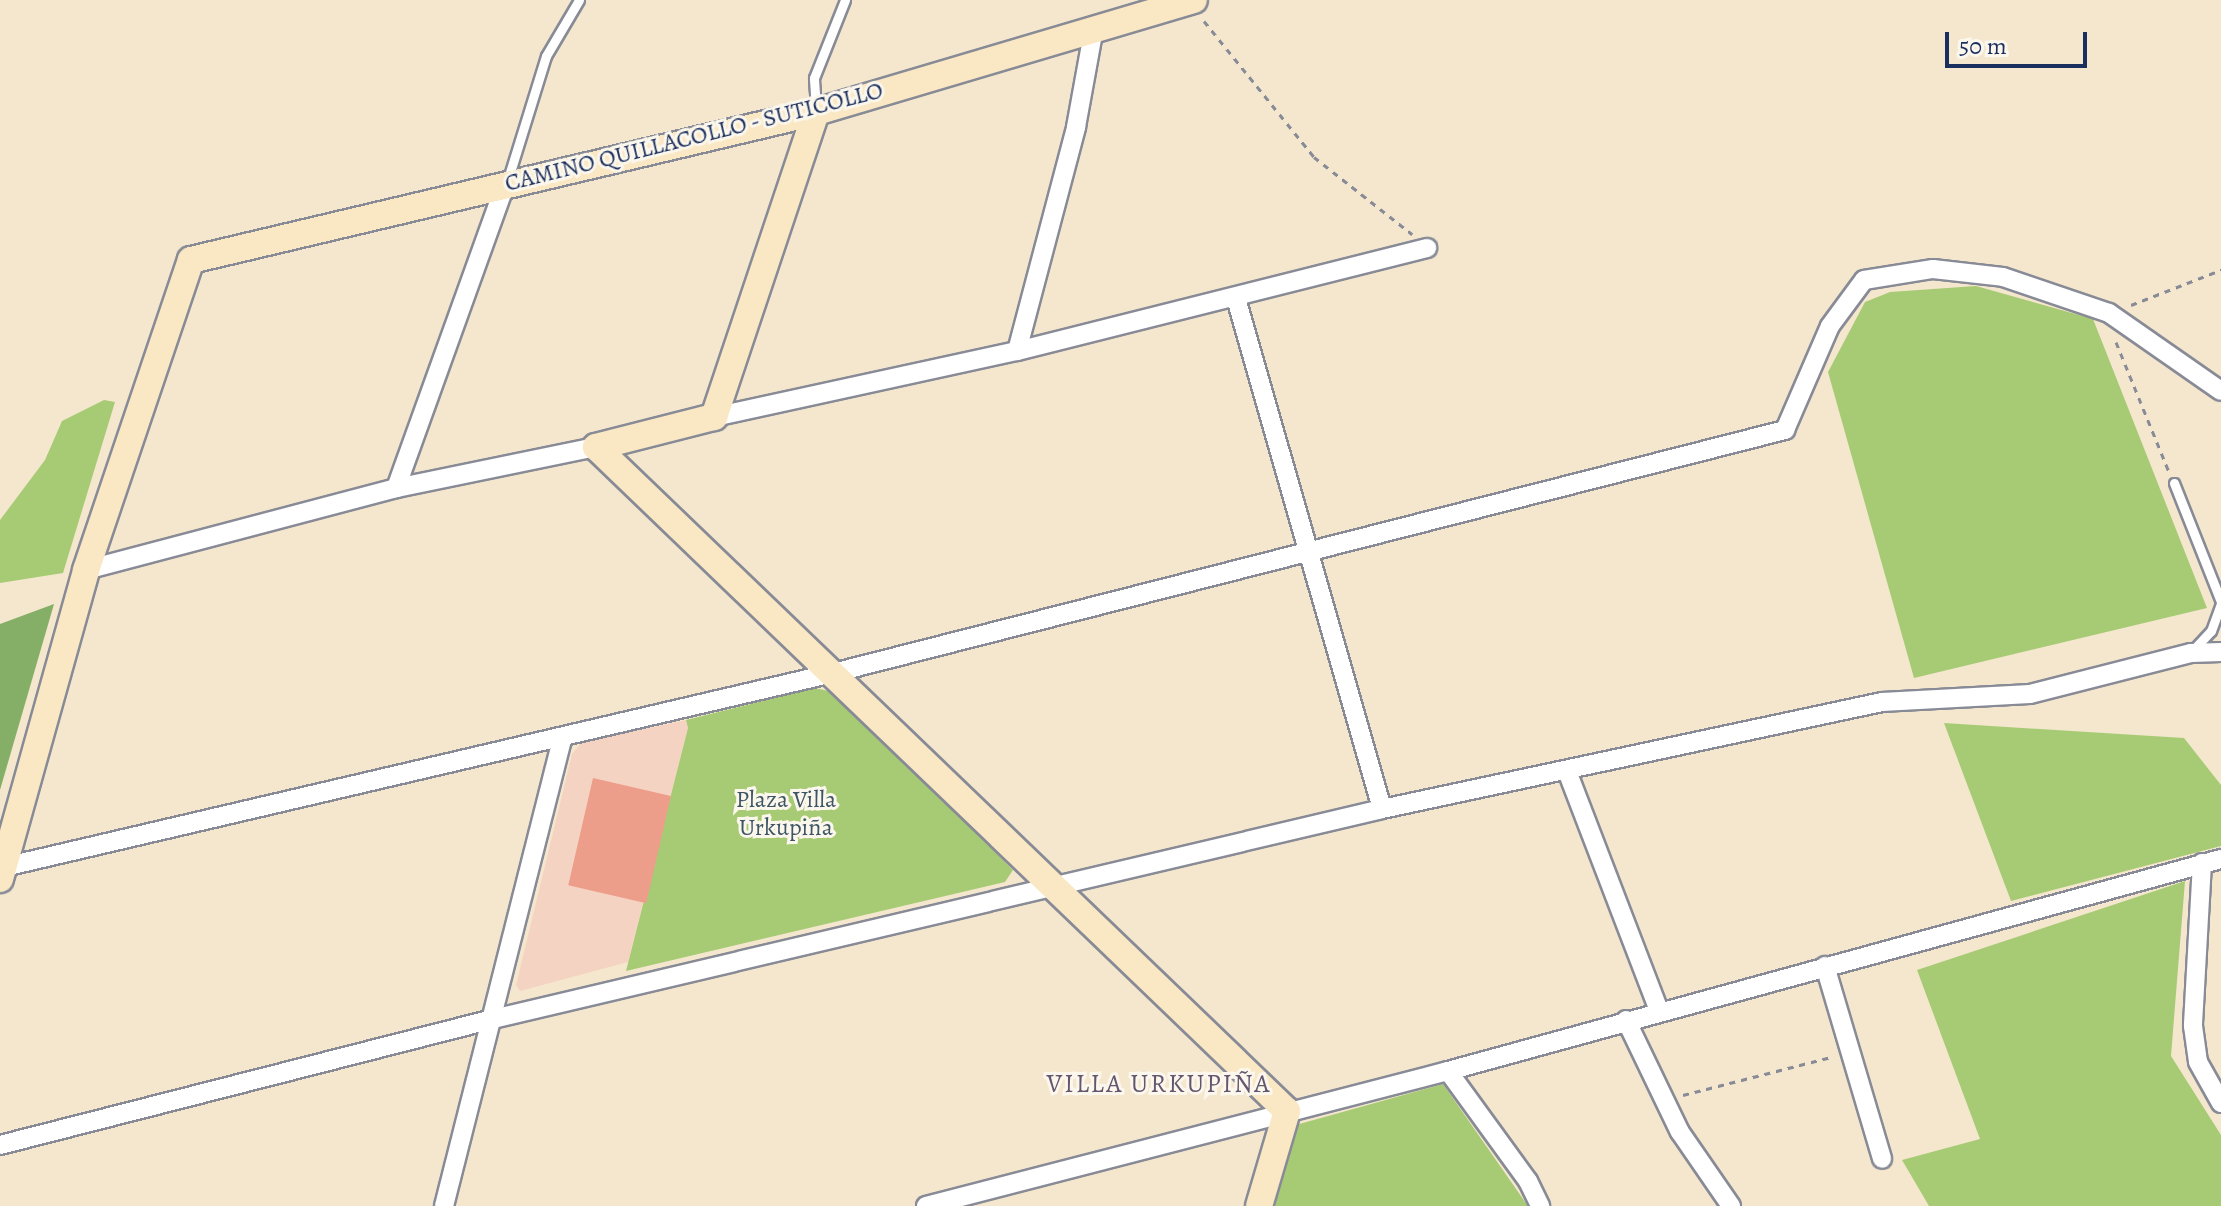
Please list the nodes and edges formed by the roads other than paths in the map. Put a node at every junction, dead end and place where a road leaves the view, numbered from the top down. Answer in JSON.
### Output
{"nodes":[{"id":1,"x":579,"y":0,"type":"edge"},
{"id":2,"x":845,"y":0,"type":"edge"},
{"id":3,"x":1192,"y":0,"type":"edge"},
{"id":4,"x":1094,"y":28,"type":"junction"},
{"id":5,"x":816,"y":112,"type":"junction"},
{"id":6,"x":506,"y":182,"type":"junction"},
{"id":7,"x":1427,"y":248,"type":"road end"},
{"id":8,"x":1236,"y":298,"type":"junction"},
{"id":9,"x":1017,"y":351,"type":"junction"},
{"id":10,"x":2221,"y":391,"type":"edge"},
{"id":11,"x":714,"y":417,"type":"junction"},
{"id":12,"x":596,"y":447,"type":"junction"},
{"id":13,"x":2174,"y":483,"type":"road end"},
{"id":14,"x":396,"y":488,"type":"junction"},
{"id":15,"x":1310,"y":551,"type":"junction"},
{"id":16,"x":86,"y":570,"type":"junction"},
{"id":17,"x":2221,"y":603,"type":"edge"},
{"id":18,"x":2221,"y":652,"type":"edge"},
{"id":19,"x":2191,"y":653,"type":"junction"},
{"id":20,"x":833,"y":673,"type":"junction"},
{"id":21,"x":562,"y":738,"type":"junction"},
{"id":22,"x":1567,"y":771,"type":"junction"},
{"id":23,"x":1382,"y":809,"type":"junction"},
{"id":24,"x":2212,"y":861,"type":"edge"},
{"id":25,"x":2,"y":873,"type":"edge"},
{"id":26,"x":1054,"y":889,"type":"junction"},
{"id":27,"x":1825,"y":966,"type":"junction"},
{"id":28,"x":1659,"y":1011,"type":"junction"},
{"id":29,"x":493,"y":1019,"type":"junction"},
{"id":30,"x":1626,"y":1020,"type":"junction"},
{"id":31,"x":1448,"y":1071,"type":"junction"},
{"id":32,"x":2221,"y":1103,"type":"edge"},
{"id":33,"x":1287,"y":1111,"type":"junction"},
{"id":34,"x":0,"y":1145,"type":"edge"},
{"id":35,"x":1882,"y":1159,"type":"dead end"},
{"id":36,"x":979,"y":1200,"type":"edge"},
{"id":37,"x":444,"y":1206,"type":"edge"},
{"id":38,"x":926,"y":1206,"type":"edge"},
{"id":39,"x":1259,"y":1206,"type":"edge"},
{"id":40,"x":1540,"y":1206,"type":"edge"},
{"id":41,"x":1731,"y":1206,"type":"edge"}],
"edges":[{"from":1,"to":6,"type":"lane"},
{"from":2,"to":5,"type":"lane"},
{"from":3,"to":4,"type":"main road","name":"CAMINO QUILLACOLLO - SUTICOLLO"},
{"from":4,"to":5,"type":"main road","name":"CAMINO QUILLACOLLO - SUTICOLLO"},
{"from":4,"to":9,"type":"street"},
{"from":5,"to":6,"type":"main road","name":"CAMINO QUILLACOLLO - SUTICOLLO"},
{"from":5,"to":11,"type":"main road"},
{"from":6,"to":14,"type":"street"},
{"from":6,"to":16,"type":"main road","name":"CAMINO QUILLACOLLO - SUTICOLLO"},
{"from":7,"to":8,"type":"street"},
{"from":8,"to":9,"type":"street"},
{"from":8,"to":15,"type":"street"},
{"from":9,"to":11,"type":"street"},
{"from":10,"to":15,"type":"street"},
{"from":11,"to":12,"type":"main road"},
{"from":12,"to":14,"type":"street"},
{"from":12,"to":20,"type":"main road"},
{"from":13,"to":17,"type":"lane"},
{"from":14,"to":16,"type":"street"},
{"from":15,"to":20,"type":"street"},
{"from":15,"to":23,"type":"street"},
{"from":16,"to":25,"type":"main road"},
{"from":17,"to":19,"type":"lane"},
{"from":18,"to":19,"type":"street"},
{"from":19,"to":22,"type":"street"},
{"from":20,"to":21,"type":"street"},
{"from":20,"to":26,"type":"main road"},
{"from":21,"to":25,"type":"street"},
{"from":21,"to":29,"type":"street"},
{"from":22,"to":23,"type":"street"},
{"from":22,"to":28,"type":"street"},
{"from":23,"to":26,"type":"street"},
{"from":24,"to":27,"type":"street"},
{"from":24,"to":32,"type":"street"},
{"from":26,"to":29,"type":"street"},
{"from":26,"to":33,"type":"main road"},
{"from":27,"to":28,"type":"street"},
{"from":27,"to":35,"type":"street"},
{"from":28,"to":30,"type":"street"},
{"from":29,"to":34,"type":"street"},
{"from":29,"to":37,"type":"street"},
{"from":30,"to":31,"type":"street"},
{"from":30,"to":41,"type":"street"},
{"from":31,"to":33,"type":"street"},
{"from":31,"to":40,"type":"street"},
{"from":33,"to":36,"type":"street"},
{"from":33,"to":39,"type":"main road"},
{"from":36,"to":38,"type":"street"}]}
